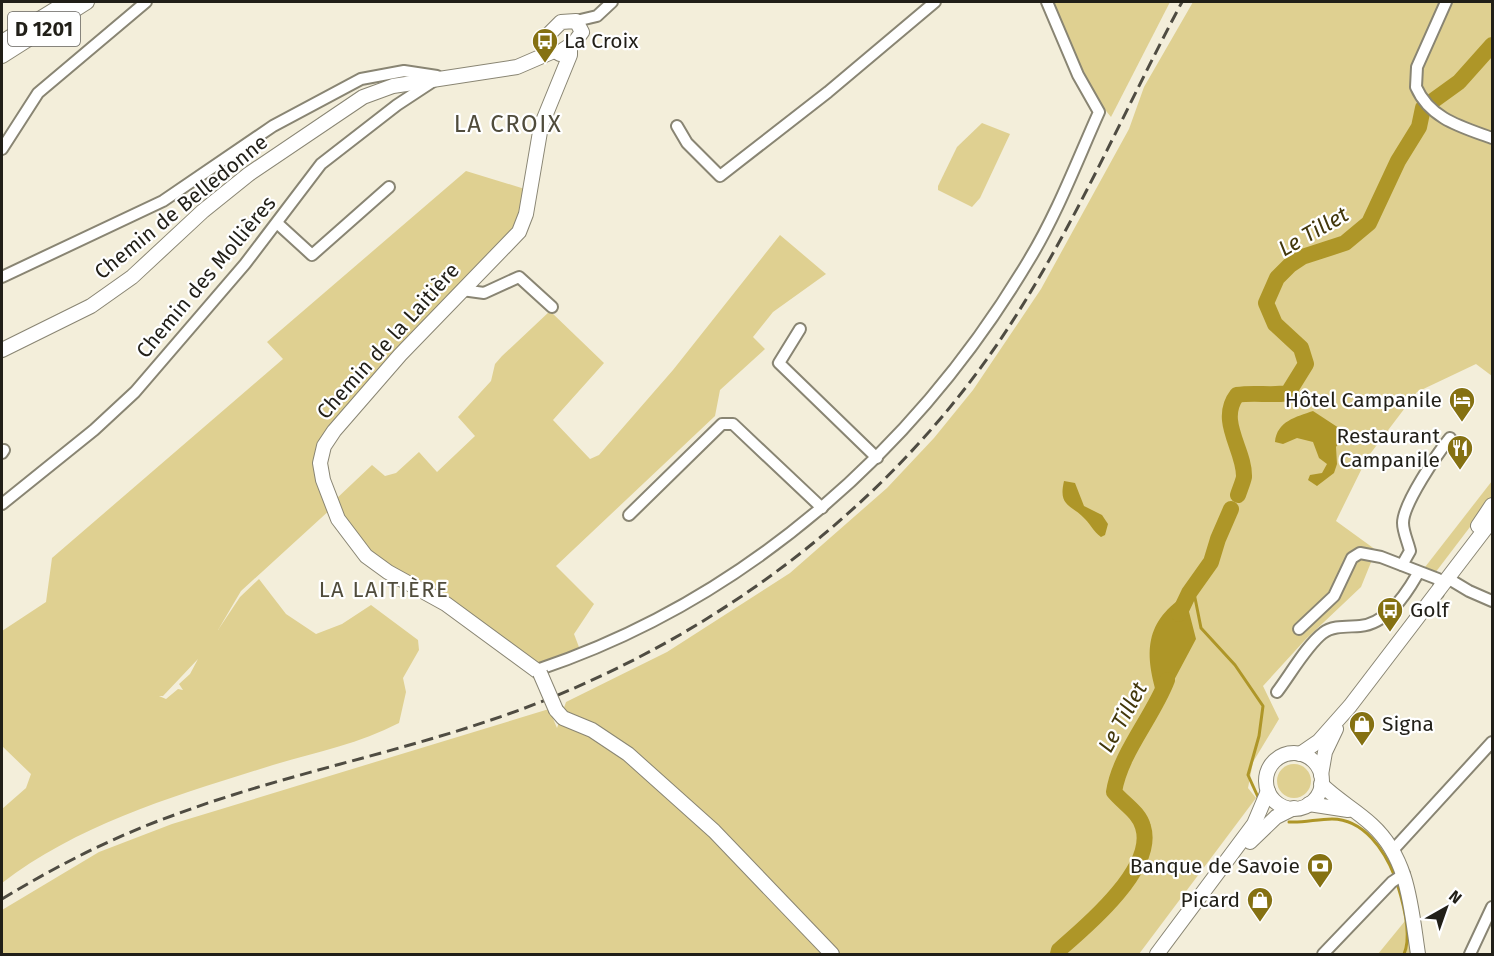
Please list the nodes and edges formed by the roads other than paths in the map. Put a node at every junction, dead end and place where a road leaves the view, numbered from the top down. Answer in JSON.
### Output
{"nodes":[{"id":1,"x":67,"y":2,"type":"edge"},
{"id":2,"x":87,"y":2,"type":"edge"},
{"id":3,"x":146,"y":2,"type":"edge"},
{"id":4,"x":612,"y":2,"type":"edge"},
{"id":5,"x":935,"y":2,"type":"edge"},
{"id":6,"x":1047,"y":2,"type":"edge"},
{"id":7,"x":1446,"y":2,"type":"edge"},
{"id":8,"x":579,"y":26,"type":"junction"},
{"id":9,"x":2,"y":42,"type":"edge"},
{"id":10,"x":557,"y":48,"type":"junction"},
{"id":11,"x":2,"y":56,"type":"edge"},
{"id":12,"x":441,"y":77,"type":"junction"},
{"id":13,"x":677,"y":126,"type":"dead end"},
{"id":14,"x":1492,"y":138,"type":"edge"},
{"id":15,"x":2,"y":149,"type":"edge"},
{"id":16,"x":389,"y":187,"type":"dead end"},
{"id":17,"x":277,"y":223,"type":"junction"},
{"id":18,"x":2,"y":277,"type":"edge"},
{"id":19,"x":462,"y":291,"type":"junction"},
{"id":20,"x":552,"y":307,"type":"dead end"},
{"id":21,"x":800,"y":329,"type":"dead end"},
{"id":22,"x":2,"y":350,"type":"edge"},
{"id":23,"x":1450,"y":438,"type":"dead end"},
{"id":24,"x":877,"y":458,"type":"junction"},
{"id":25,"x":2,"y":504,"type":"edge"},
{"id":26,"x":1492,"y":505,"type":"edge"},
{"id":27,"x":822,"y":508,"type":"junction"},
{"id":28,"x":629,"y":514,"type":"dead end"},
{"id":29,"x":1492,"y":520,"type":"edge"},
{"id":30,"x":1402,"y":565,"type":"junction"},
{"id":31,"x":1416,"y":571,"type":"junction"},
{"id":32,"x":1443,"y":579,"type":"junction"},
{"id":33,"x":1492,"y":601,"type":"edge"},
{"id":34,"x":1299,"y":629,"type":"dead end"},
{"id":35,"x":538,"y":672,"type":"junction"},
{"id":36,"x":1371,"y":677,"type":"junction"},
{"id":37,"x":1277,"y":692,"type":"dead end"},
{"id":38,"x":1350,"y":706,"type":"junction"},
{"id":39,"x":1492,"y":742,"type":"edge"},
{"id":40,"x":1300,"y":754,"type":"junction"},
{"id":41,"x":1321,"y":779,"type":"junction"},
{"id":42,"x":1268,"y":791,"type":"junction"},
{"id":43,"x":1309,"y":804,"type":"junction"},
{"id":44,"x":1294,"y":808,"type":"junction"},
{"id":45,"x":1353,"y":811,"type":"junction"},
{"id":46,"x":1393,"y":850,"type":"junction"},
{"id":47,"x":1398,"y":877,"type":"junction"},
{"id":48,"x":1492,"y":907,"type":"edge"},
{"id":49,"x":1413,"y":918,"type":"junction"},
{"id":50,"x":832,"y":954,"type":"edge"},
{"id":51,"x":1157,"y":954,"type":"edge"},
{"id":52,"x":1166,"y":954,"type":"edge"},
{"id":53,"x":1323,"y":954,"type":"edge"},
{"id":54,"x":1412,"y":954,"type":"edge"},
{"id":55,"x":1419,"y":954,"type":"edge"},
{"id":56,"x":1470,"y":954,"type":"edge"}],
"edges":[{"from":1,"to":9,"type":"main road","number":"D 1201"},
{"from":2,"to":11,"type":"main road","number":"D 1201"},
{"from":3,"to":15,"type":"street"},
{"from":4,"to":8,"type":"street"},
{"from":5,"to":13,"type":"street"},
{"from":6,"to":24,"type":"street"},
{"from":7,"to":14,"type":"street"},
{"from":8,"to":10,"type":"main road"},
{"from":8,"to":10,"type":"main road"},
{"from":10,"to":12,"type":"main road","name":"Chemin de Belledonne"},
{"from":10,"to":19,"type":"main road","name":"Chemin de la Laitière"},
{"from":12,"to":17,"type":"street","name":"Chemin des Mollières"},
{"from":12,"to":18,"type":"street"},
{"from":12,"to":22,"type":"main road","name":"Chemin de Belledonne"},
{"from":16,"to":17,"type":"street"},
{"from":17,"to":25,"type":"street","name":"Chemin des Mollières"},
{"from":19,"to":20,"type":"street"},
{"from":19,"to":35,"type":"main road","name":"Chemin de la Laitière"},
{"from":21,"to":24,"type":"street"},
{"from":23,"to":30,"type":"street"},
{"from":24,"to":27,"type":"street"},
{"from":26,"to":32,"type":"main road"},
{"from":27,"to":28,"type":"street"},
{"from":27,"to":35,"type":"street"},
{"from":29,"to":32,"type":"main road"},
{"from":30,"to":31,"type":"street"},
{"from":30,"to":34,"type":"street"},
{"from":31,"to":32,"type":"street"},
{"from":31,"to":37,"type":"street"},
{"from":32,"to":33,"type":"street"},
{"from":32,"to":36,"type":"main road"},
{"from":32,"to":36,"type":"main road"},
{"from":35,"to":50,"type":"main road","bridge":true},
{"from":36,"to":38,"type":"main road"},
{"from":38,"to":40,"type":"main road"},
{"from":38,"to":41,"type":"main road"},
{"from":39,"to":46,"type":"street"},
{"from":40,"to":41,"type":"main road"},
{"from":40,"to":42,"type":"main road"},
{"from":41,"to":43,"type":"main road"},
{"from":41,"to":45,"type":"main road"},
{"from":42,"to":44,"type":"main road"},
{"from":42,"to":51,"type":"main road"},
{"from":43,"to":44,"type":"main road"},
{"from":43,"to":45,"type":"main road"},
{"from":44,"to":52,"type":"main road"},
{"from":45,"to":46,"type":"main road"},
{"from":46,"to":47,"type":"main road"},
{"from":47,"to":49,"type":"main road"},
{"from":47,"to":53,"type":"street"},
{"from":48,"to":56,"type":"street"},
{"from":49,"to":54,"type":"main road"},
{"from":49,"to":55,"type":"main road"}]}
